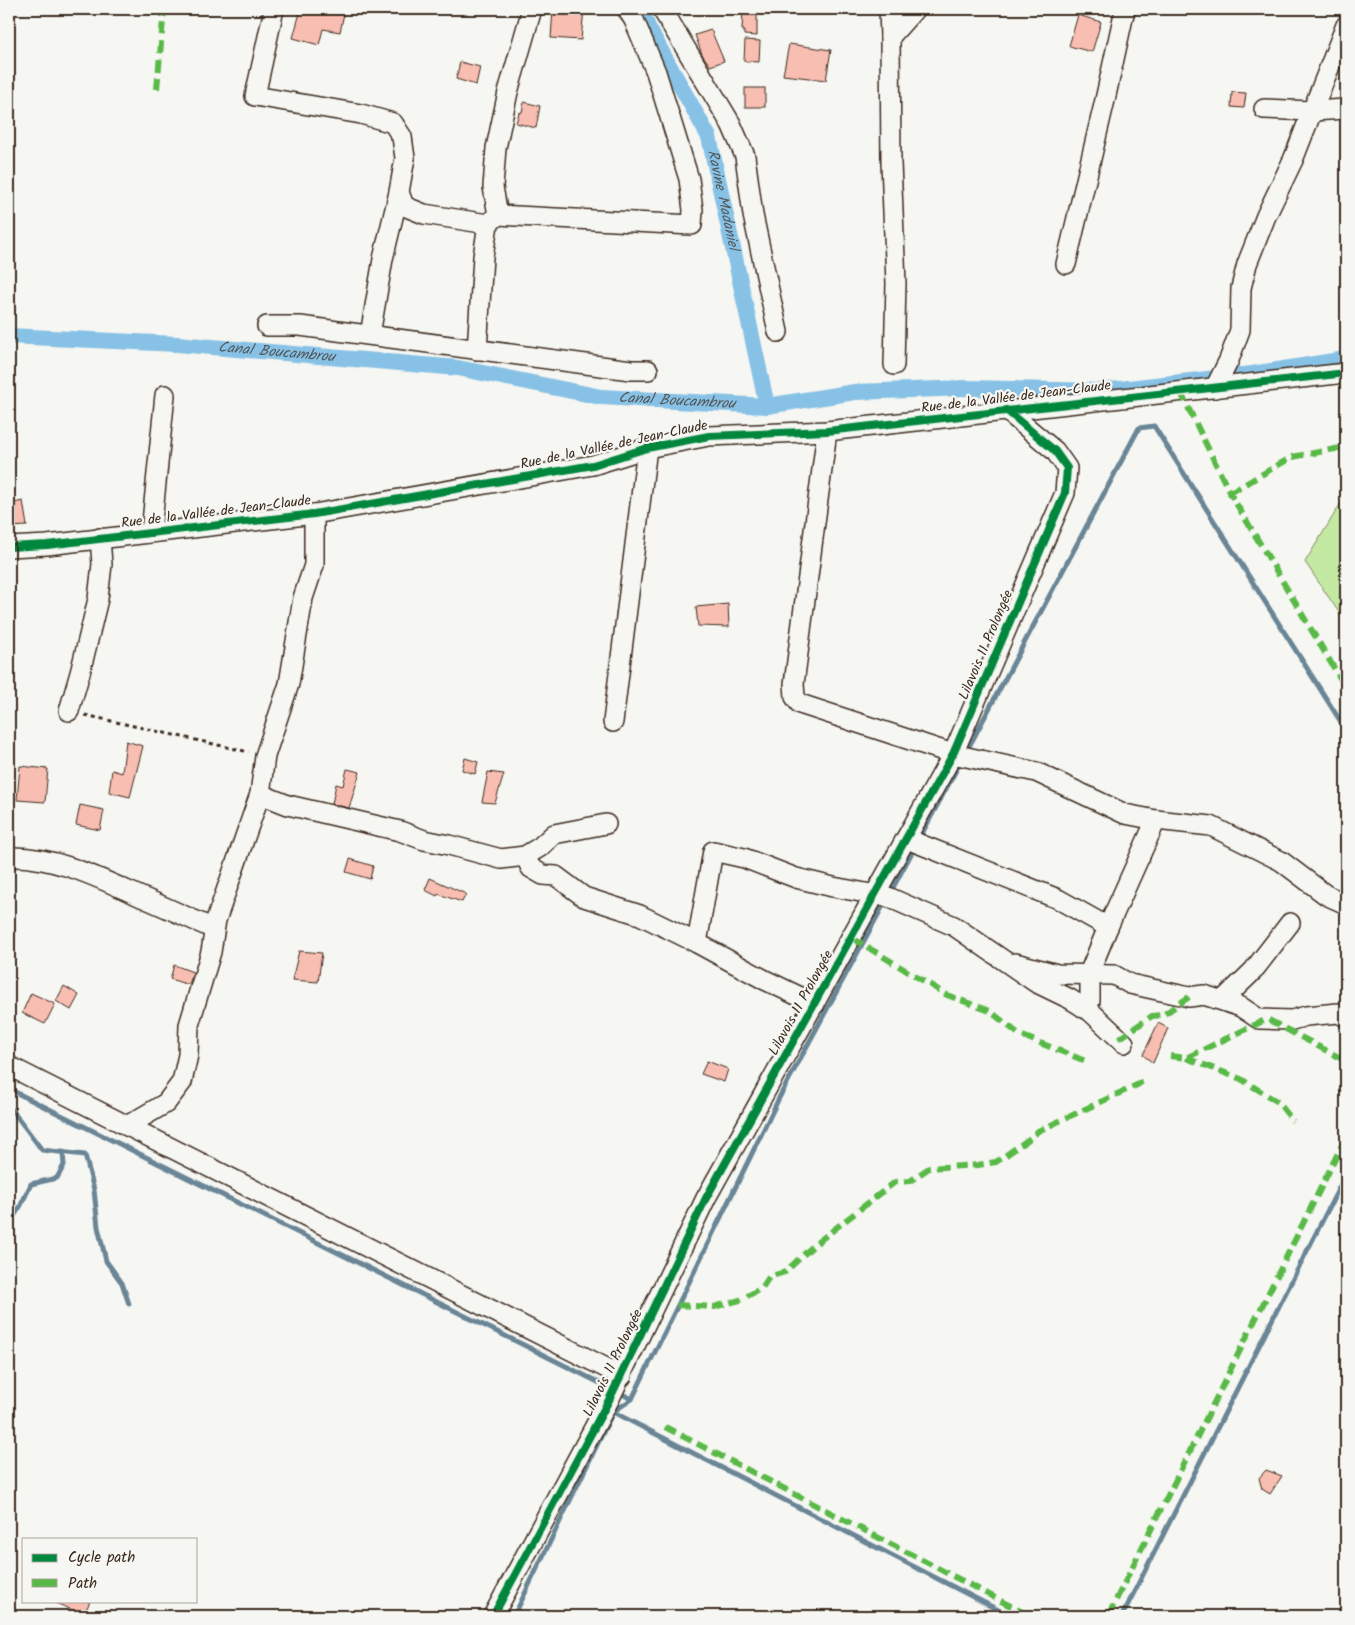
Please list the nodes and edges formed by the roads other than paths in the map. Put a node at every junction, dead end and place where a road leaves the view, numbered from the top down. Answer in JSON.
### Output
{"nodes":[{"id":1,"x":274,"y":9,"type":"edge"},
{"id":2,"x":532,"y":9,"type":"edge"},
{"id":3,"x":626,"y":9,"type":"edge"},
{"id":4,"x":662,"y":9,"type":"edge"},
{"id":5,"x":888,"y":9,"type":"edge"},
{"id":6,"x":915,"y":9,"type":"edge"},
{"id":7,"x":1125,"y":9,"type":"edge"},
{"id":8,"x":1346,"y":25,"type":"edge"},
{"id":9,"x":890,"y":36,"type":"junction"},
{"id":10,"x":1264,"y":109,"type":"dead end"},
{"id":11,"x":1346,"y":109,"type":"edge"},
{"id":12,"x":1312,"y":111,"type":"junction"},
{"id":13,"x":399,"y":192,"type":"junction"},
{"id":14,"x":493,"y":219,"type":"junction"},
{"id":15,"x":1066,"y":264,"type":"dead end"},
{"id":16,"x":267,"y":326,"type":"dead end"},
{"id":17,"x":778,"y":332,"type":"dead end"},
{"id":18,"x":370,"y":335,"type":"junction"},
{"id":19,"x":477,"y":350,"type":"junction"},
{"id":20,"x":894,"y":364,"type":"dead end"},
{"id":21,"x":648,"y":370,"type":"dead end"},
{"id":22,"x":1346,"y":373,"type":"edge"},
{"id":23,"x":1215,"y":388,"type":"junction"},
{"id":24,"x":165,"y":396,"type":"dead end"},
{"id":25,"x":1006,"y":410,"type":"junction"},
{"id":26,"x":827,"y":431,"type":"junction"},
{"id":27,"x":647,"y":448,"type":"junction"},
{"id":28,"x":314,"y":514,"type":"junction"},
{"id":29,"x":151,"y":532,"type":"junction"},
{"id":30,"x":100,"y":538,"type":"junction"},
{"id":31,"x":9,"y":547,"type":"edge"},
{"id":32,"x":69,"y":711,"type":"road end"},
{"id":33,"x":613,"y":722,"type":"dead end"},
{"id":34,"x":953,"y":754,"type":"junction"},
{"id":35,"x":260,"y":794,"type":"junction"},
{"id":36,"x":1156,"y":820,"type":"junction"},
{"id":37,"x":606,"y":824,"type":"dead end"},
{"id":38,"x":907,"y":837,"type":"junction"},
{"id":39,"x":524,"y":856,"type":"junction"},
{"id":40,"x":9,"y":857,"type":"edge"},
{"id":41,"x":875,"y":895,"type":"junction"},
{"id":42,"x":1346,"y":904,"type":"edge"},
{"id":43,"x":1290,"y":923,"type":"dead end"},
{"id":44,"x":1108,"y":927,"type":"junction"},
{"id":45,"x":214,"y":929,"type":"junction"},
{"id":46,"x":697,"y":943,"type":"junction"},
{"id":47,"x":999,"y":958,"type":"junction"},
{"id":48,"x":1090,"y":974,"type":"junction"},
{"id":49,"x":1223,"y":1000,"type":"junction"},
{"id":50,"x":815,"y":1004,"type":"junction"},
{"id":51,"x":1084,"y":1008,"type":"junction"},
{"id":52,"x":1346,"y":1017,"type":"edge"},
{"id":53,"x":1124,"y":1042,"type":"dead end"},
{"id":54,"x":9,"y":1066,"type":"edge"},
{"id":55,"x":126,"y":1126,"type":"junction"},
{"id":56,"x":622,"y":1376,"type":"junction"},
{"id":57,"x":493,"y":1616,"type":"edge"}],
"edges":[{"from":1,"to":13,"type":"street"},
{"from":2,"to":14,"type":"street"},
{"from":3,"to":14,"type":"street"},
{"from":4,"to":17,"type":"street"},
{"from":5,"to":9,"type":"street"},
{"from":6,"to":9,"type":"street"},
{"from":7,"to":15,"type":"street"},
{"from":8,"to":12,"type":"street"},
{"from":9,"to":20,"type":"street"},
{"from":10,"to":12,"type":"street"},
{"from":11,"to":12,"type":"street"},
{"from":12,"to":23,"type":"street"},
{"from":13,"to":14,"type":"street"},
{"from":13,"to":18,"type":"street"},
{"from":14,"to":19,"type":"street"},
{"from":16,"to":18,"type":"street"},
{"from":18,"to":19,"type":"street"},
{"from":19,"to":21,"type":"street"},
{"from":22,"to":23,"type":"street","name":"Rue de la Vallée de Jean-Claude"},
{"from":23,"to":25,"type":"street","name":"Rue de la Vallée de Jean-Claude"},
{"from":24,"to":29,"type":"street"},
{"from":25,"to":26,"type":"street","name":"Rue de la Vallée de Jean-Claude"},
{"from":25,"to":34,"type":"street","name":"Lilavois 11 Prolongée"},
{"from":26,"to":27,"type":"street","name":"Rue de la Vallée de Jean-Claude"},
{"from":26,"to":34,"type":"street"},
{"from":27,"to":28,"type":"street","name":"Rue de la Vallée de Jean-Claude"},
{"from":27,"to":33,"type":"street"},
{"from":28,"to":29,"type":"street","name":"Rue de la Vallée de Jean-Claude"},
{"from":28,"to":35,"type":"street"},
{"from":29,"to":30,"type":"street","name":"Rue de la Vallée de Jean-Claude"},
{"from":30,"to":31,"type":"street","name":"Rue de la Vallée de Jean-Claude"},
{"from":30,"to":32,"type":"street"},
{"from":34,"to":36,"type":"street"},
{"from":34,"to":38,"type":"street","name":"Lilavois 11 Prolongée"},
{"from":35,"to":39,"type":"street"},
{"from":35,"to":45,"type":"street"},
{"from":36,"to":42,"type":"street"},
{"from":36,"to":44,"type":"street"},
{"from":37,"to":39,"type":"street"},
{"from":38,"to":41,"type":"street","name":"Lilavois 11 Prolongée"},
{"from":38,"to":44,"type":"street"},
{"from":39,"to":46,"type":"street"},
{"from":40,"to":45,"type":"street"},
{"from":41,"to":46,"type":"street"},
{"from":41,"to":47,"type":"street"},
{"from":41,"to":50,"type":"street","name":"Lilavois 11 Prolongée"},
{"from":43,"to":49,"type":"street"},
{"from":44,"to":48,"type":"street"},
{"from":45,"to":55,"type":"street"},
{"from":46,"to":50,"type":"street"},
{"from":47,"to":48,"type":"street"},
{"from":47,"to":51,"type":"street"},
{"from":48,"to":49,"type":"street"},
{"from":48,"to":51,"type":"street"},
{"from":49,"to":52,"type":"street"},
{"from":50,"to":56,"type":"street","name":"Lilavois 11 Prolongée"},
{"from":51,"to":53,"type":"street"},
{"from":54,"to":55,"type":"street"},
{"from":55,"to":56,"type":"street"},
{"from":56,"to":57,"type":"street","name":"Lilavois 11 Prolongée"}]}
